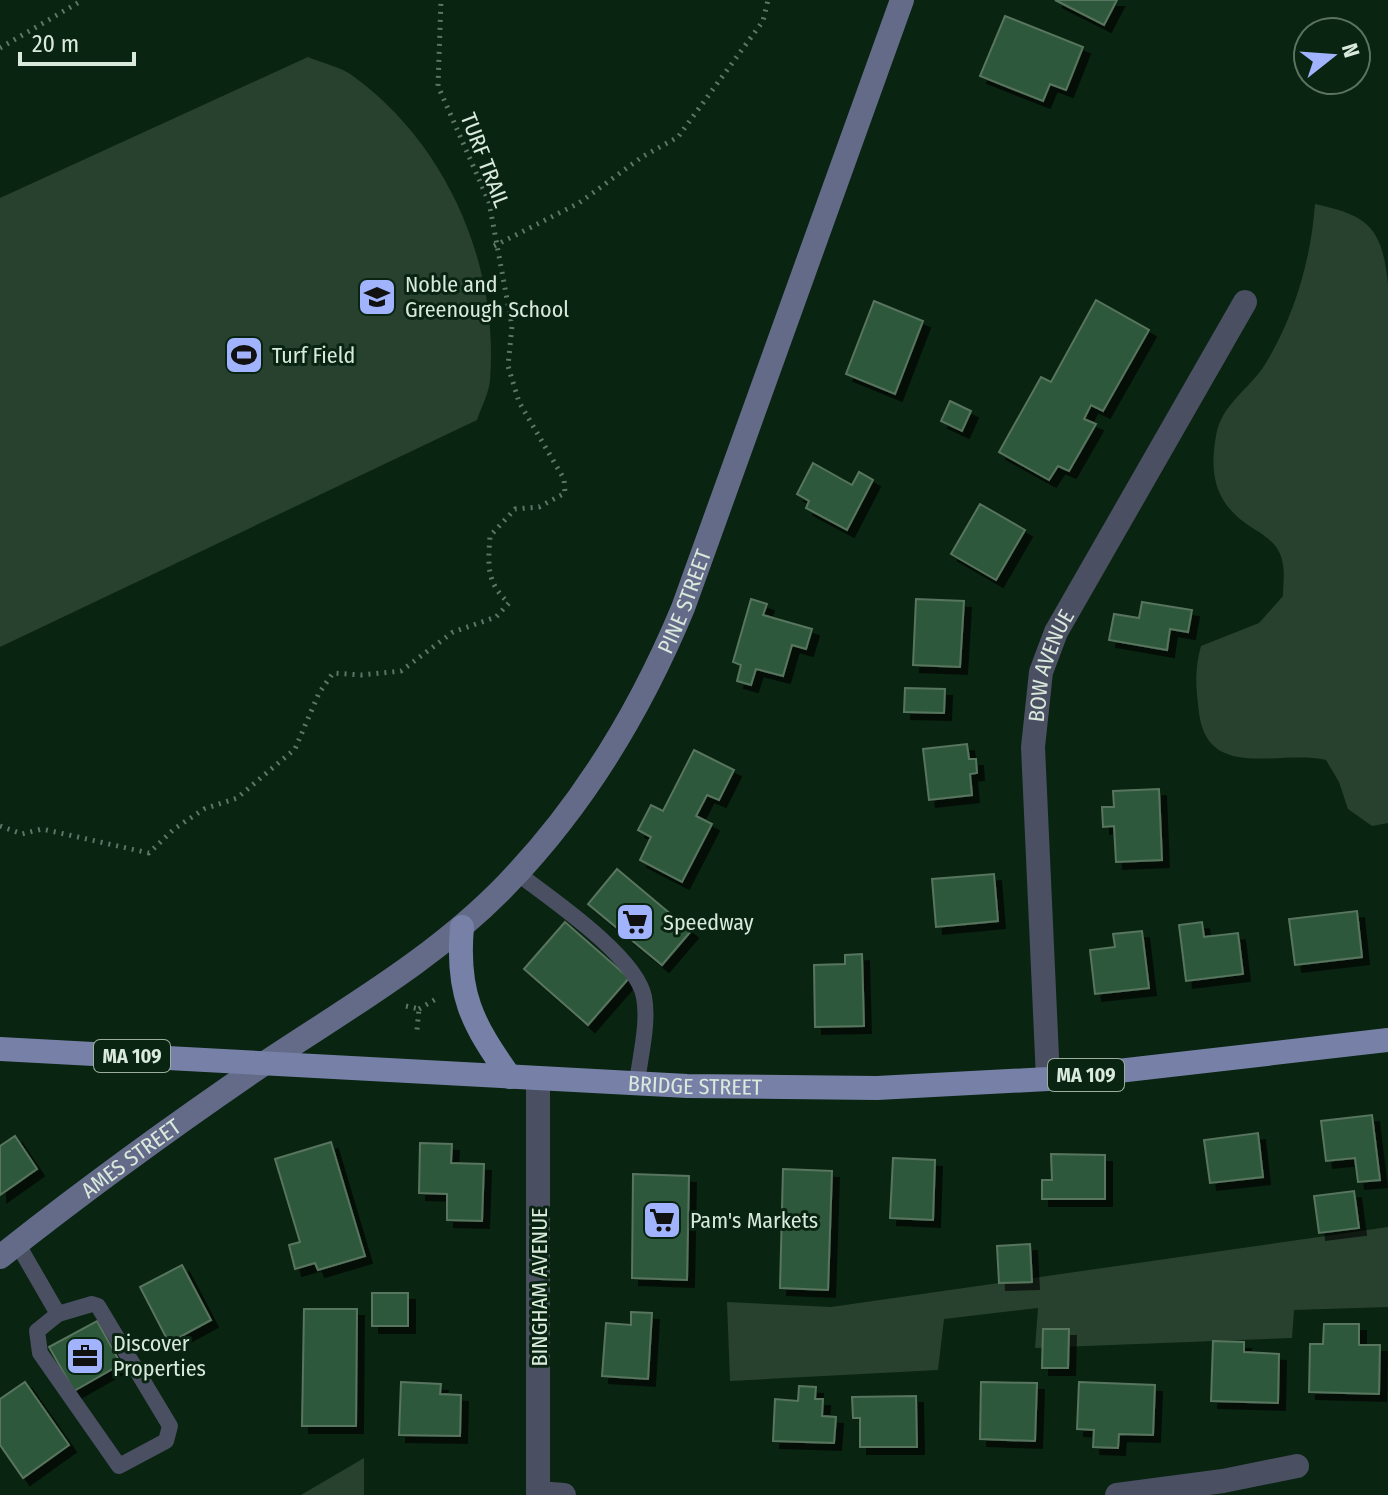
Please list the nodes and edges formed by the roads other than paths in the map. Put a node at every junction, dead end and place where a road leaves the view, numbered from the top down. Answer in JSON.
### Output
{"nodes":[{"id":1,"x":902,"y":0,"type":"edge"},
{"id":2,"x":1245,"y":302,"type":"dead end"},
{"id":3,"x":517,"y":873,"type":"junction"},
{"id":4,"x":462,"y":927,"type":"junction"},
{"id":5,"x":1388,"y":1040,"type":"edge"},
{"id":6,"x":0,"y":1049,"type":"edge"},
{"id":7,"x":265,"y":1063,"type":"junction"},
{"id":8,"x":510,"y":1077,"type":"junction"},
{"id":9,"x":538,"y":1079,"type":"junction"},
{"id":10,"x":1048,"y":1079,"type":"junction"},
{"id":11,"x":637,"y":1083,"type":"junction"},
{"id":12,"x":9,"y":1250,"type":"edge"},
{"id":13,"x":58,"y":1314,"type":"junction"},
{"id":14,"x":1297,"y":1466,"type":"dead end"},
{"id":15,"x":1223,"y":1488,"type":"edge"},
{"id":16,"x":538,"y":1494,"type":"edge"},
{"id":17,"x":564,"y":1495,"type":"edge"},
{"id":18,"x":1117,"y":1495,"type":"edge"}],
"edges":[{"from":1,"to":3,"type":"street","name":"PINE STREET"},
{"from":2,"to":10,"type":"street","name":"BOW AVENUE"},
{"from":3,"to":4,"type":"street","name":"PINE STREET"},
{"from":3,"to":11,"type":"lane"},
{"from":4,"to":7,"type":"street","name":"PINE STREET"},
{"from":4,"to":8,"type":"main road"},
{"from":5,"to":10,"type":"main road","name":"BRIDGE STREET","number":"MA 109"},
{"from":6,"to":7,"type":"main road","name":"BRIDGE STREET","number":"MA 109"},
{"from":7,"to":8,"type":"main road","name":"BRIDGE STREET","number":"MA 109"},
{"from":7,"to":12,"type":"street","name":"AMES STREET"},
{"from":8,"to":9,"type":"main road","name":"BRIDGE STREET","number":"MA 109"},
{"from":9,"to":11,"type":"main road","name":"BRIDGE STREET","number":"MA 109"},
{"from":9,"to":16,"type":"street","name":"BINGHAM AVENUE"},
{"from":10,"to":11,"type":"main road","name":"BRIDGE STREET","number":"MA 109"},
{"from":12,"to":13,"type":"lane"},
{"from":13,"to":13,"type":"lane"},
{"from":14,"to":15,"type":"street"},
{"from":15,"to":18,"type":"street"},
{"from":16,"to":17,"type":"street"}]}
